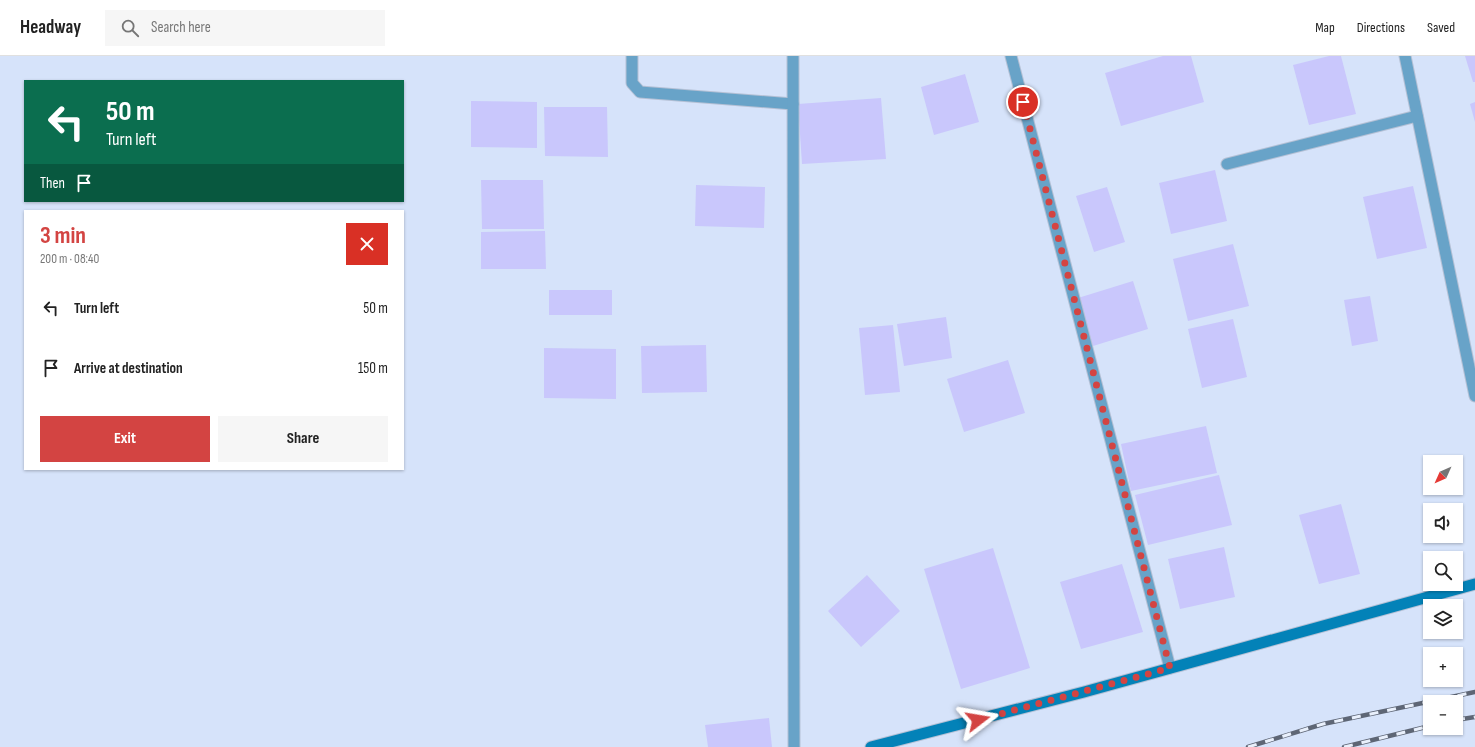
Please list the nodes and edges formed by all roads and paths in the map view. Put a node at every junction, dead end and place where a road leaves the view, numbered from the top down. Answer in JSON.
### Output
{"nodes":[{"id":1,"x":632,"y":56,"type":"edge"},
{"id":2,"x":793,"y":56,"type":"edge"},
{"id":3,"x":1011,"y":56,"type":"edge"},
{"id":4,"x":1405,"y":56,"type":"edge"},
{"id":5,"x":793,"y":104,"type":"junction"},
{"id":6,"x":1417,"y":116,"type":"junction"},
{"id":7,"x":1227,"y":164,"type":"dead end"},
{"id":8,"x":1475,"y":396,"type":"edge"},
{"id":9,"x":1475,"y":584,"type":"edge"},
{"id":10,"x":1170,"y":668,"type":"junction"},
{"id":11,"x":794,"y":747,"type":"edge"},
{"id":12,"x":871,"y":747,"type":"edge"}],
"edges":[{"from":1,"to":5,"type":"street"},
{"from":2,"to":5,"type":"street"},
{"from":3,"to":10,"type":"street"},
{"from":4,"to":6,"type":"street"},
{"from":5,"to":11,"type":"street"},
{"from":6,"to":7,"type":"street"},
{"from":6,"to":8,"type":"street"},
{"from":9,"to":10,"type":"main road"},
{"from":10,"to":12,"type":"main road"}]}
